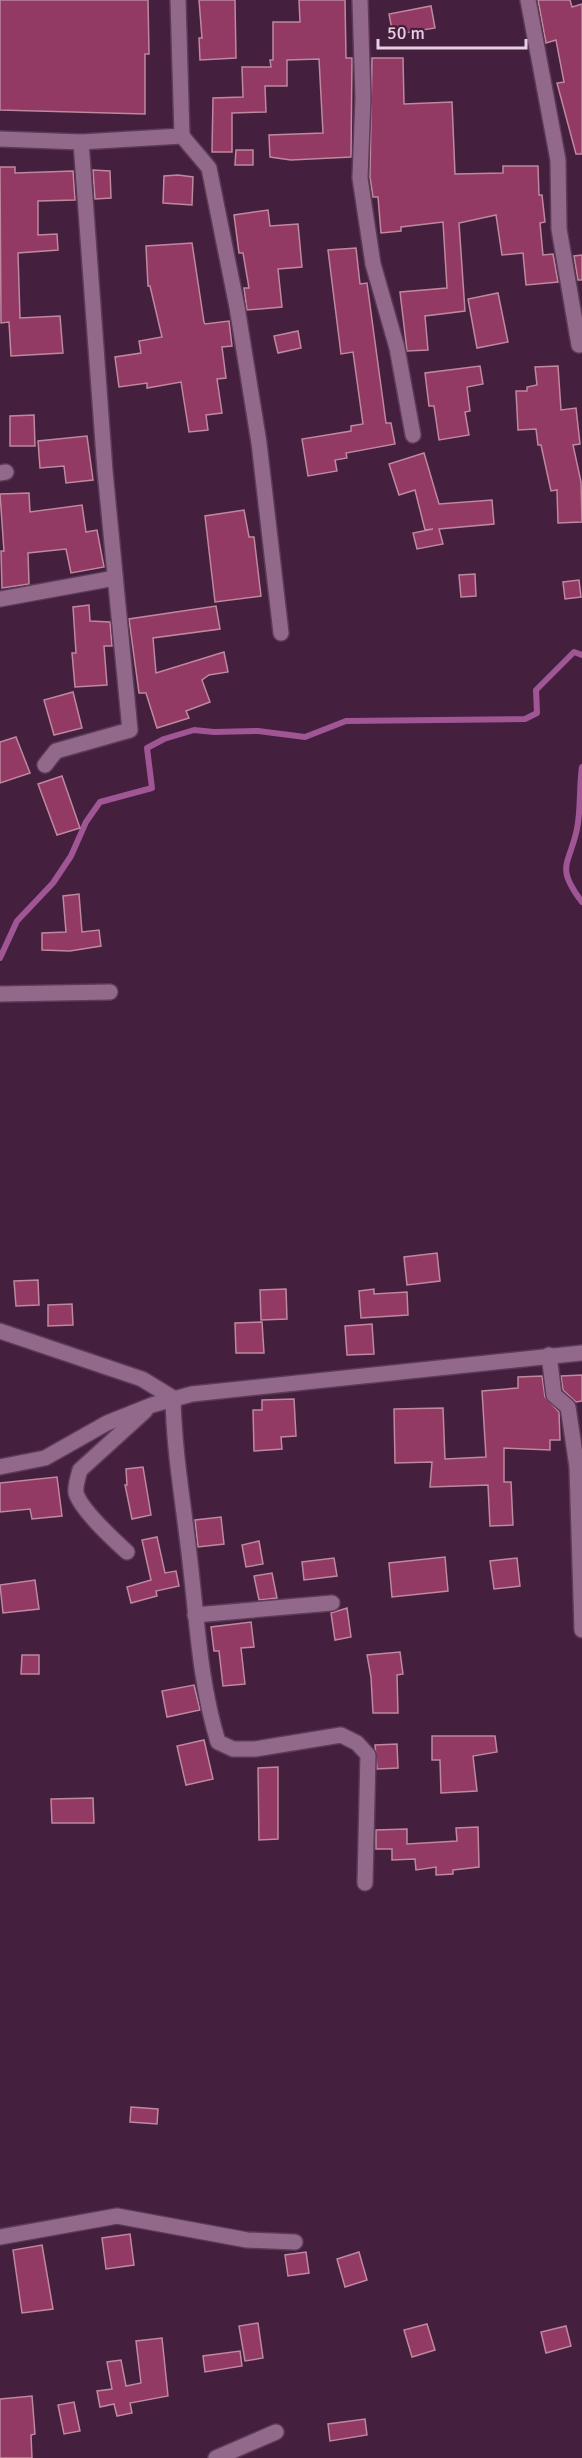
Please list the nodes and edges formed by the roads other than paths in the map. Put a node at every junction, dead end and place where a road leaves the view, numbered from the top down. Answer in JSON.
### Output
{"nodes":[{"id":1,"x":178,"y":0,"type":"edge"},
{"id":2,"x":360,"y":0,"type":"edge"},
{"id":3,"x":528,"y":0,"type":"edge"},
{"id":4,"x":182,"y":136,"type":"junction"},
{"id":5,"x":0,"y":139,"type":"edge"},
{"id":6,"x":81,"y":142,"type":"junction"},
{"id":7,"x":579,"y":345,"type":"dead end"},
{"id":8,"x":413,"y":435,"type":"dead end"},
{"id":9,"x":115,"y":578,"type":"junction"},
{"id":10,"x":0,"y":599,"type":"edge"},
{"id":11,"x":281,"y":633,"type":"dead end"},
{"id":12,"x":45,"y":765,"type":"dead end"},
{"id":13,"x":110,"y":992,"type":"dead end"},
{"id":14,"x":0,"y":994,"type":"edge"},
{"id":15,"x":0,"y":1331,"type":"edge"},
{"id":16,"x":582,"y":1353,"type":"edge"},
{"id":17,"x":549,"y":1355,"type":"junction"},
{"id":18,"x":173,"y":1398,"type":"junction"},
{"id":19,"x":152,"y":1405,"type":"junction"},
{"id":20,"x":0,"y":1467,"type":"edge"},
{"id":21,"x":127,"y":1551,"type":"dead end"},
{"id":22,"x":332,"y":1603,"type":"dead end"},
{"id":23,"x":195,"y":1615,"type":"junction"},
{"id":24,"x":582,"y":1630,"type":"edge"},
{"id":25,"x":365,"y":1883,"type":"dead end"},
{"id":26,"x":0,"y":2237,"type":"edge"},
{"id":27,"x":295,"y":2242,"type":"dead end"},
{"id":28,"x":276,"y":2432,"type":"dead end"},
{"id":29,"x":216,"y":2458,"type":"edge"}],
"edges":[{"from":1,"to":4,"type":"street"},
{"from":2,"to":8,"type":"street"},
{"from":3,"to":7,"type":"street"},
{"from":4,"to":6,"type":"street"},
{"from":4,"to":11,"type":"street"},
{"from":5,"to":6,"type":"street"},
{"from":6,"to":9,"type":"street"},
{"from":9,"to":10,"type":"street"},
{"from":9,"to":12,"type":"street"},
{"from":13,"to":14,"type":"street"},
{"from":15,"to":18,"type":"street"},
{"from":16,"to":17,"type":"street"},
{"from":17,"to":18,"type":"street"},
{"from":17,"to":24,"type":"street"},
{"from":18,"to":19,"type":"street"},
{"from":18,"to":23,"type":"street"},
{"from":19,"to":20,"type":"street"},
{"from":19,"to":21,"type":"street"},
{"from":22,"to":23,"type":"street"},
{"from":23,"to":25,"type":"street"},
{"from":26,"to":27,"type":"street"},
{"from":28,"to":29,"type":"street"}]}
